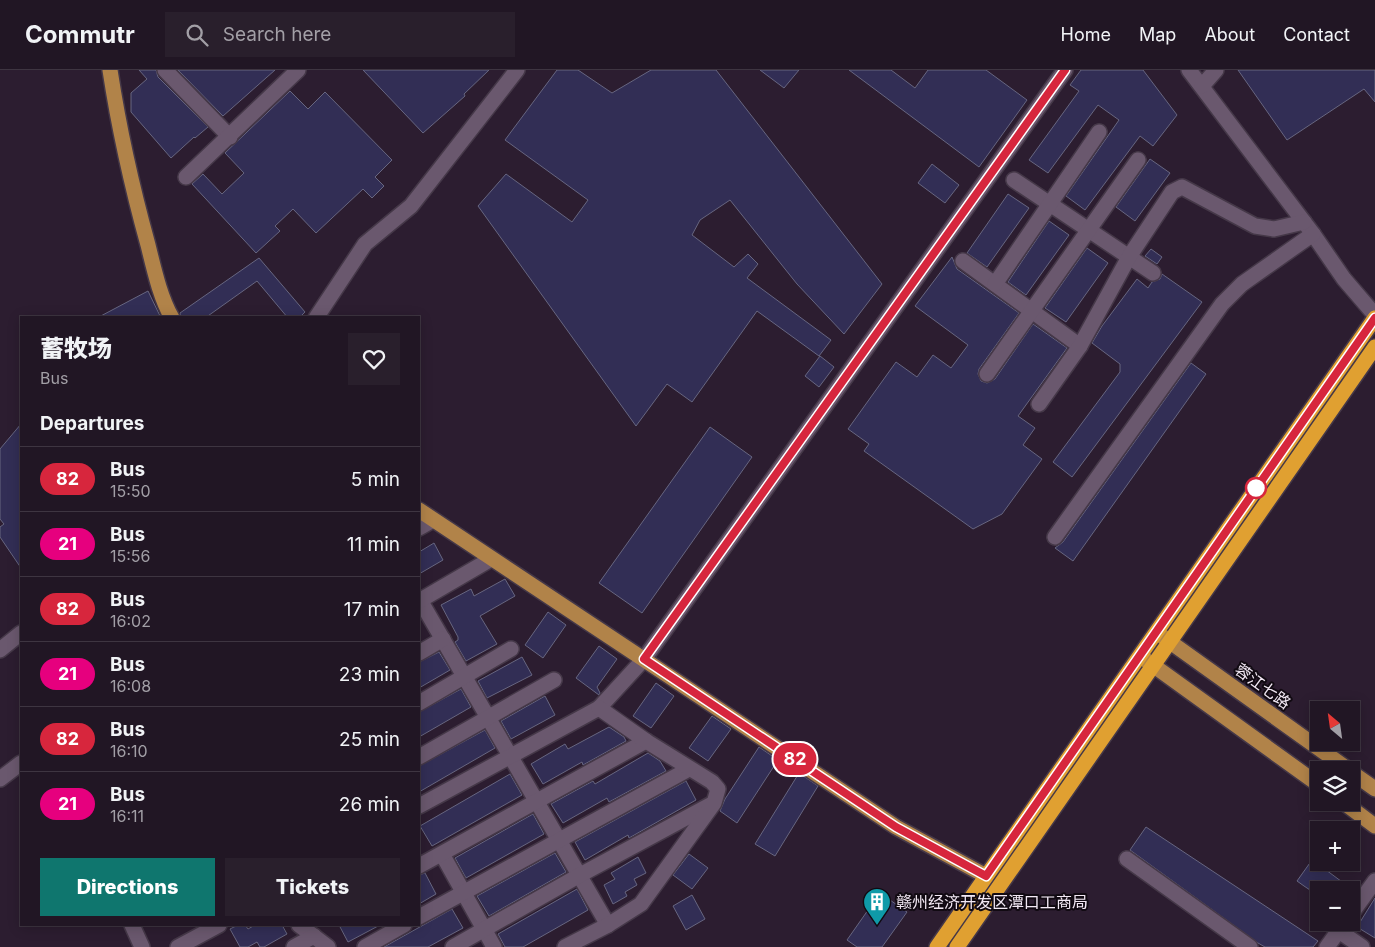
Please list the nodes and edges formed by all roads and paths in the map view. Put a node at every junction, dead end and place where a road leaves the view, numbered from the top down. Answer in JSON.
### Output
{"nodes":[{"id":1,"x":110,"y":70,"type":"edge"},
{"id":2,"x":165,"y":70,"type":"edge"},
{"id":3,"x":298,"y":70,"type":"edge"},
{"id":4,"x":517,"y":70,"type":"edge"},
{"id":5,"x":1065,"y":70,"type":"edge"},
{"id":6,"x":1190,"y":70,"type":"edge"},
{"id":7,"x":1216,"y":70,"type":"edge"},
{"id":8,"x":1202,"y":86,"type":"junction"},
{"id":9,"x":1099,"y":132,"type":"dead end"},
{"id":10,"x":230,"y":137,"type":"junction"},
{"id":11,"x":1138,"y":160,"type":"dead end"},
{"id":12,"x":186,"y":178,"type":"dead end"},
{"id":13,"x":1014,"y":180,"type":"dead end"},
{"id":14,"x":1049,"y":204,"type":"junction"},
{"id":15,"x":1309,"y":228,"type":"junction"},
{"id":16,"x":1088,"y":230,"type":"junction"},
{"id":17,"x":1129,"y":257,"type":"junction"},
{"id":18,"x":963,"y":261,"type":"dead end"},
{"id":19,"x":1153,"y":273,"type":"dead end"},
{"id":20,"x":995,"y":284,"type":"junction"},
{"id":21,"x":1031,"y":310,"type":"junction"},
{"id":22,"x":171,"y":316,"type":"edge"},
{"id":23,"x":317,"y":316,"type":"edge"},
{"id":24,"x":1375,"y":316,"type":"edge"},
{"id":25,"x":1080,"y":346,"type":"junction"},
{"id":26,"x":1375,"y":347,"type":"edge"},
{"id":27,"x":987,"y":374,"type":"dead end"},
{"id":28,"x":1039,"y":404,"type":"dead end"},
{"id":29,"x":420,"y":511,"type":"edge"},
{"id":30,"x":433,"y":520,"type":"junction"},
{"id":31,"x":420,"y":527,"type":"edge"},
{"id":32,"x":1055,"y":537,"type":"dead end"},
{"id":33,"x":491,"y":560,"type":"junction"},
{"id":34,"x":420,"y":601,"type":"edge"},
{"id":35,"x":1156,"y":632,"type":"junction"},
{"id":36,"x":20,"y":634,"type":"edge"},
{"id":37,"x":442,"y":639,"type":"junction"},
{"id":38,"x":1170,"y":641,"type":"junction"},
{"id":39,"x":511,"y":649,"type":"dead end"},
{"id":40,"x":0,"y":650,"type":"edge"},
{"id":41,"x":420,"y":652,"type":"edge"},
{"id":42,"x":1139,"y":656,"type":"junction"},
{"id":43,"x":644,"y":659,"type":"junction"},
{"id":44,"x":1153,"y":665,"type":"junction"},
{"id":45,"x":464,"y":677,"type":"junction"},
{"id":46,"x":554,"y":680,"type":"dead end"},
{"id":47,"x":420,"y":701,"type":"edge"},
{"id":48,"x":599,"y":708,"type":"junction"},
{"id":49,"x":488,"y":718,"type":"junction"},
{"id":50,"x":646,"y":741,"type":"junction"},
{"id":51,"x":420,"y":755,"type":"edge"},
{"id":52,"x":510,"y":756,"type":"junction"},
{"id":53,"x":1336,"y":761,"type":"edge"},
{"id":54,"x":20,"y":764,"type":"edge"},
{"id":55,"x":689,"y":769,"type":"junction"},
{"id":56,"x":1310,"y":778,"type":"edge"},
{"id":57,"x":1360,"y":778,"type":"edge"},
{"id":58,"x":0,"y":779,"type":"edge"},
{"id":59,"x":1375,"y":789,"type":"edge"},
{"id":60,"x":537,"y":802,"type":"junction"},
{"id":61,"x":714,"y":803,"type":"junction"},
{"id":62,"x":420,"y":805,"type":"edge"},
{"id":63,"x":1355,"y":811,"type":"edge"},
{"id":64,"x":1375,"y":826,"type":"edge"},
{"id":65,"x":560,"y":841,"type":"junction"},
{"id":66,"x":442,"y":854,"type":"junction"},
{"id":67,"x":1127,"y":859,"type":"dead end"},
{"id":68,"x":420,"y":864,"type":"edge"},
{"id":69,"x":580,"y":875,"type":"junction"},
{"id":70,"x":986,"y":876,"type":"junction"},
{"id":71,"x":1375,"y":881,"type":"edge"},
{"id":72,"x":464,"y":892,"type":"junction"},
{"id":73,"x":1360,"y":902,"type":"edge"},
{"id":74,"x":420,"y":916,"type":"edge"},
{"id":75,"x":608,"y":925,"type":"junction"},
{"id":76,"x":132,"y":926,"type":"edge"},
{"id":77,"x":216,"y":926,"type":"edge"},
{"id":78,"x":402,"y":926,"type":"edge"},
{"id":79,"x":308,"y":929,"type":"edge"},
{"id":80,"x":485,"y":930,"type":"junction"},
{"id":81,"x":1339,"y":931,"type":"edge"},
{"id":82,"x":1346,"y":931,"type":"edge"},
{"id":83,"x":142,"y":947,"type":"edge"},
{"id":84,"x":178,"y":947,"type":"edge"},
{"id":85,"x":294,"y":947,"type":"edge"},
{"id":86,"x":328,"y":947,"type":"edge"},
{"id":87,"x":365,"y":947,"type":"edge"},
{"id":88,"x":453,"y":947,"type":"edge"},
{"id":89,"x":494,"y":947,"type":"edge"},
{"id":90,"x":565,"y":947,"type":"edge"},
{"id":91,"x":937,"y":947,"type":"edge"},
{"id":92,"x":957,"y":947,"type":"edge"},
{"id":93,"x":1250,"y":947,"type":"edge"},
{"id":94,"x":1327,"y":947,"type":"edge"},
{"id":95,"x":1362,"y":947,"type":"edge"}],
"edges":[{"from":1,"to":22,"type":"main road"},
{"from":2,"to":10,"type":"street"},
{"from":3,"to":10,"type":"street"},
{"from":4,"to":23,"type":"street"},
{"from":5,"to":43,"type":"street"},
{"from":6,"to":8,"type":"street"},
{"from":7,"to":8,"type":"street"},
{"from":8,"to":15,"type":"street"},
{"from":9,"to":14,"type":"street"},
{"from":10,"to":12,"type":"street"},
{"from":11,"to":16,"type":"street"},
{"from":13,"to":14,"type":"street"},
{"from":14,"to":16,"type":"street"},
{"from":14,"to":20,"type":"street"},
{"from":15,"to":17,"type":"street"},
{"from":15,"to":24,"type":"street"},
{"from":15,"to":32,"type":"street"},
{"from":16,"to":17,"type":"street"},
{"from":16,"to":21,"type":"street"},
{"from":17,"to":19,"type":"street"},
{"from":17,"to":25,"type":"street"},
{"from":18,"to":20,"type":"street"},
{"from":20,"to":21,"type":"street"},
{"from":21,"to":25,"type":"street"},
{"from":21,"to":27,"type":"street"},
{"from":24,"to":35,"type":"highway"},
{"from":25,"to":28,"type":"street"},
{"from":26,"to":38,"type":"highway"},
{"from":29,"to":30,"type":"main road"},
{"from":30,"to":31,"type":"street"},
{"from":30,"to":33,"type":"main road"},
{"from":33,"to":34,"type":"street"},
{"from":33,"to":43,"type":"main road"},
{"from":34,"to":37,"type":"street"},
{"from":35,"to":38,"type":"main road","name":"蓉江七路"},
{"from":35,"to":42,"type":"highway"},
{"from":36,"to":40,"type":"street"},
{"from":37,"to":41,"type":"street"},
{"from":37,"to":45,"type":"street"},
{"from":38,"to":44,"type":"highway"},
{"from":38,"to":53,"type":"main road","name":"蓉江七路"},
{"from":39,"to":45,"type":"street"},
{"from":42,"to":44,"type":"main road"},
{"from":42,"to":70,"type":"highway"},
{"from":43,"to":48,"type":"street"},
{"from":43,"to":70,"type":"main road"},
{"from":44,"to":56,"type":"main road"},
{"from":44,"to":92,"type":"highway"},
{"from":45,"to":47,"type":"street"},
{"from":45,"to":49,"type":"street"},
{"from":46,"to":49,"type":"street"},
{"from":48,"to":50,"type":"street"},
{"from":48,"to":52,"type":"street"},
{"from":49,"to":51,"type":"street"},
{"from":49,"to":52,"type":"street"},
{"from":50,"to":55,"type":"street"},
{"from":50,"to":60,"type":"street"},
{"from":52,"to":60,"type":"street"},
{"from":52,"to":62,"type":"street"},
{"from":54,"to":58,"type":"street"},
{"from":55,"to":61,"type":"street"},
{"from":55,"to":65,"type":"street"},
{"from":57,"to":59,"type":"main road","name":"蓉江七路"},
{"from":60,"to":65,"type":"street"},
{"from":60,"to":66,"type":"street"},
{"from":61,"to":69,"type":"street"},
{"from":61,"to":75,"type":"street"},
{"from":63,"to":64,"type":"main road"},
{"from":65,"to":69,"type":"street"},
{"from":65,"to":72,"type":"street"},
{"from":66,"to":68,"type":"street"},
{"from":66,"to":72,"type":"street"},
{"from":67,"to":93,"type":"street"},
{"from":69,"to":75,"type":"street"},
{"from":69,"to":80,"type":"street"},
{"from":70,"to":91,"type":"highway"},
{"from":71,"to":73,"type":"street"},
{"from":72,"to":74,"type":"street"},
{"from":72,"to":80,"type":"street"},
{"from":75,"to":90,"type":"street"},
{"from":76,"to":83,"type":"street"},
{"from":77,"to":84,"type":"street"},
{"from":78,"to":87,"type":"street"},
{"from":79,"to":85,"type":"street"},
{"from":79,"to":86,"type":"street"},
{"from":80,"to":88,"type":"street"},
{"from":80,"to":89,"type":"street"},
{"from":81,"to":94,"type":"street"},
{"from":82,"to":95,"type":"street"}]}
